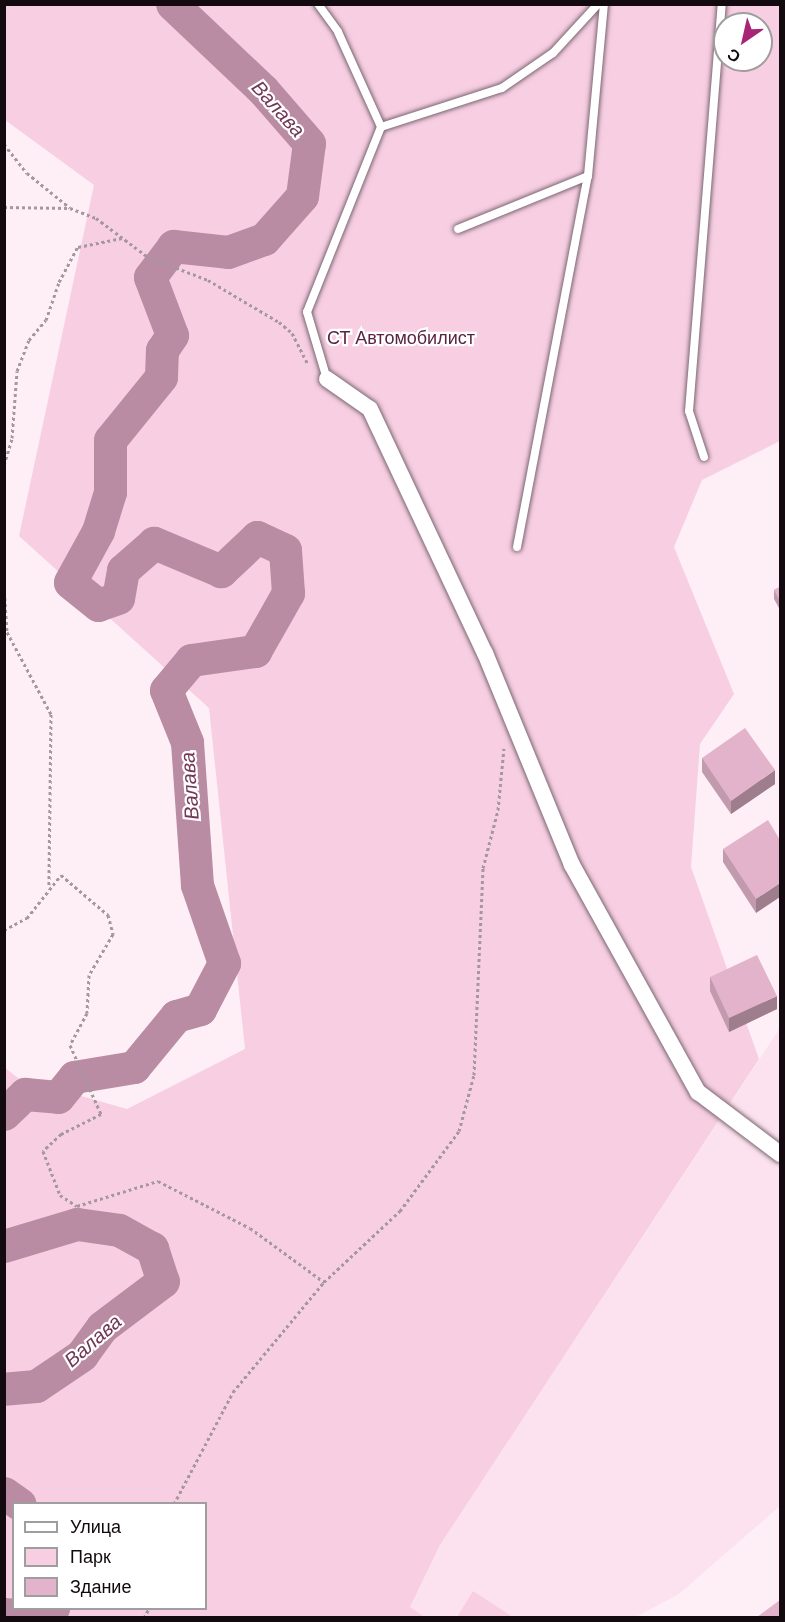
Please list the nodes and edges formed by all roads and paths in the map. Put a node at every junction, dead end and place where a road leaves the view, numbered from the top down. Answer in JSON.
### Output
{"nodes":[{"id":1,"x":318,"y":4,"type":"edge"},
{"id":2,"x":598,"y":4,"type":"edge"},
{"id":3,"x":604,"y":4,"type":"edge"},
{"id":4,"x":722,"y":4,"type":"edge"},
{"id":5,"x":381,"y":127,"type":"junction"},
{"id":6,"x":4,"y":144,"type":"edge"},
{"id":7,"x":588,"y":176,"type":"junction"},
{"id":8,"x":4,"y":207,"type":"edge"},
{"id":9,"x":70,"y":208,"type":"junction"},
{"id":10,"x":458,"y":229,"type":"dead end"},
{"id":11,"x":123,"y":238,"type":"junction"},
{"id":12,"x":327,"y":379,"type":"junction"},
{"id":13,"x":704,"y":457,"type":"dead end"},
{"id":14,"x":4,"y":465,"type":"edge"},
{"id":15,"x":517,"y":547,"type":"dead end"},
{"id":16,"x":4,"y":586,"type":"edge"},
{"id":17,"x":504,"y":741,"type":"dead end"},
{"id":18,"x":49,"y":887,"type":"junction"},
{"id":19,"x":4,"y":930,"type":"edge"},
{"id":20,"x":780,"y":1154,"type":"edge"},
{"id":21,"x":324,"y":1282,"type":"junction"},
{"id":22,"x":175,"y":1502,"type":"edge"}],
"edges":[{"from":1,"to":5,"type":"lane"},
{"from":2,"to":5,"type":"lane"},
{"from":3,"to":7,"type":"lane"},
{"from":4,"to":13,"type":"lane"},
{"from":5,"to":12,"type":"lane"},
{"from":6,"to":9,"type":"path"},
{"from":7,"to":10,"type":"lane"},
{"from":7,"to":15,"type":"lane"},
{"from":8,"to":9,"type":"path"},
{"from":9,"to":11,"type":"path"},
{"from":11,"to":12,"type":"path"},
{"from":11,"to":14,"type":"path"},
{"from":12,"to":20,"type":"street"},
{"from":16,"to":18,"type":"path"},
{"from":17,"to":21,"type":"path"},
{"from":18,"to":19,"type":"path"},
{"from":18,"to":21,"type":"path"},
{"from":21,"to":22,"type":"path"}]}
